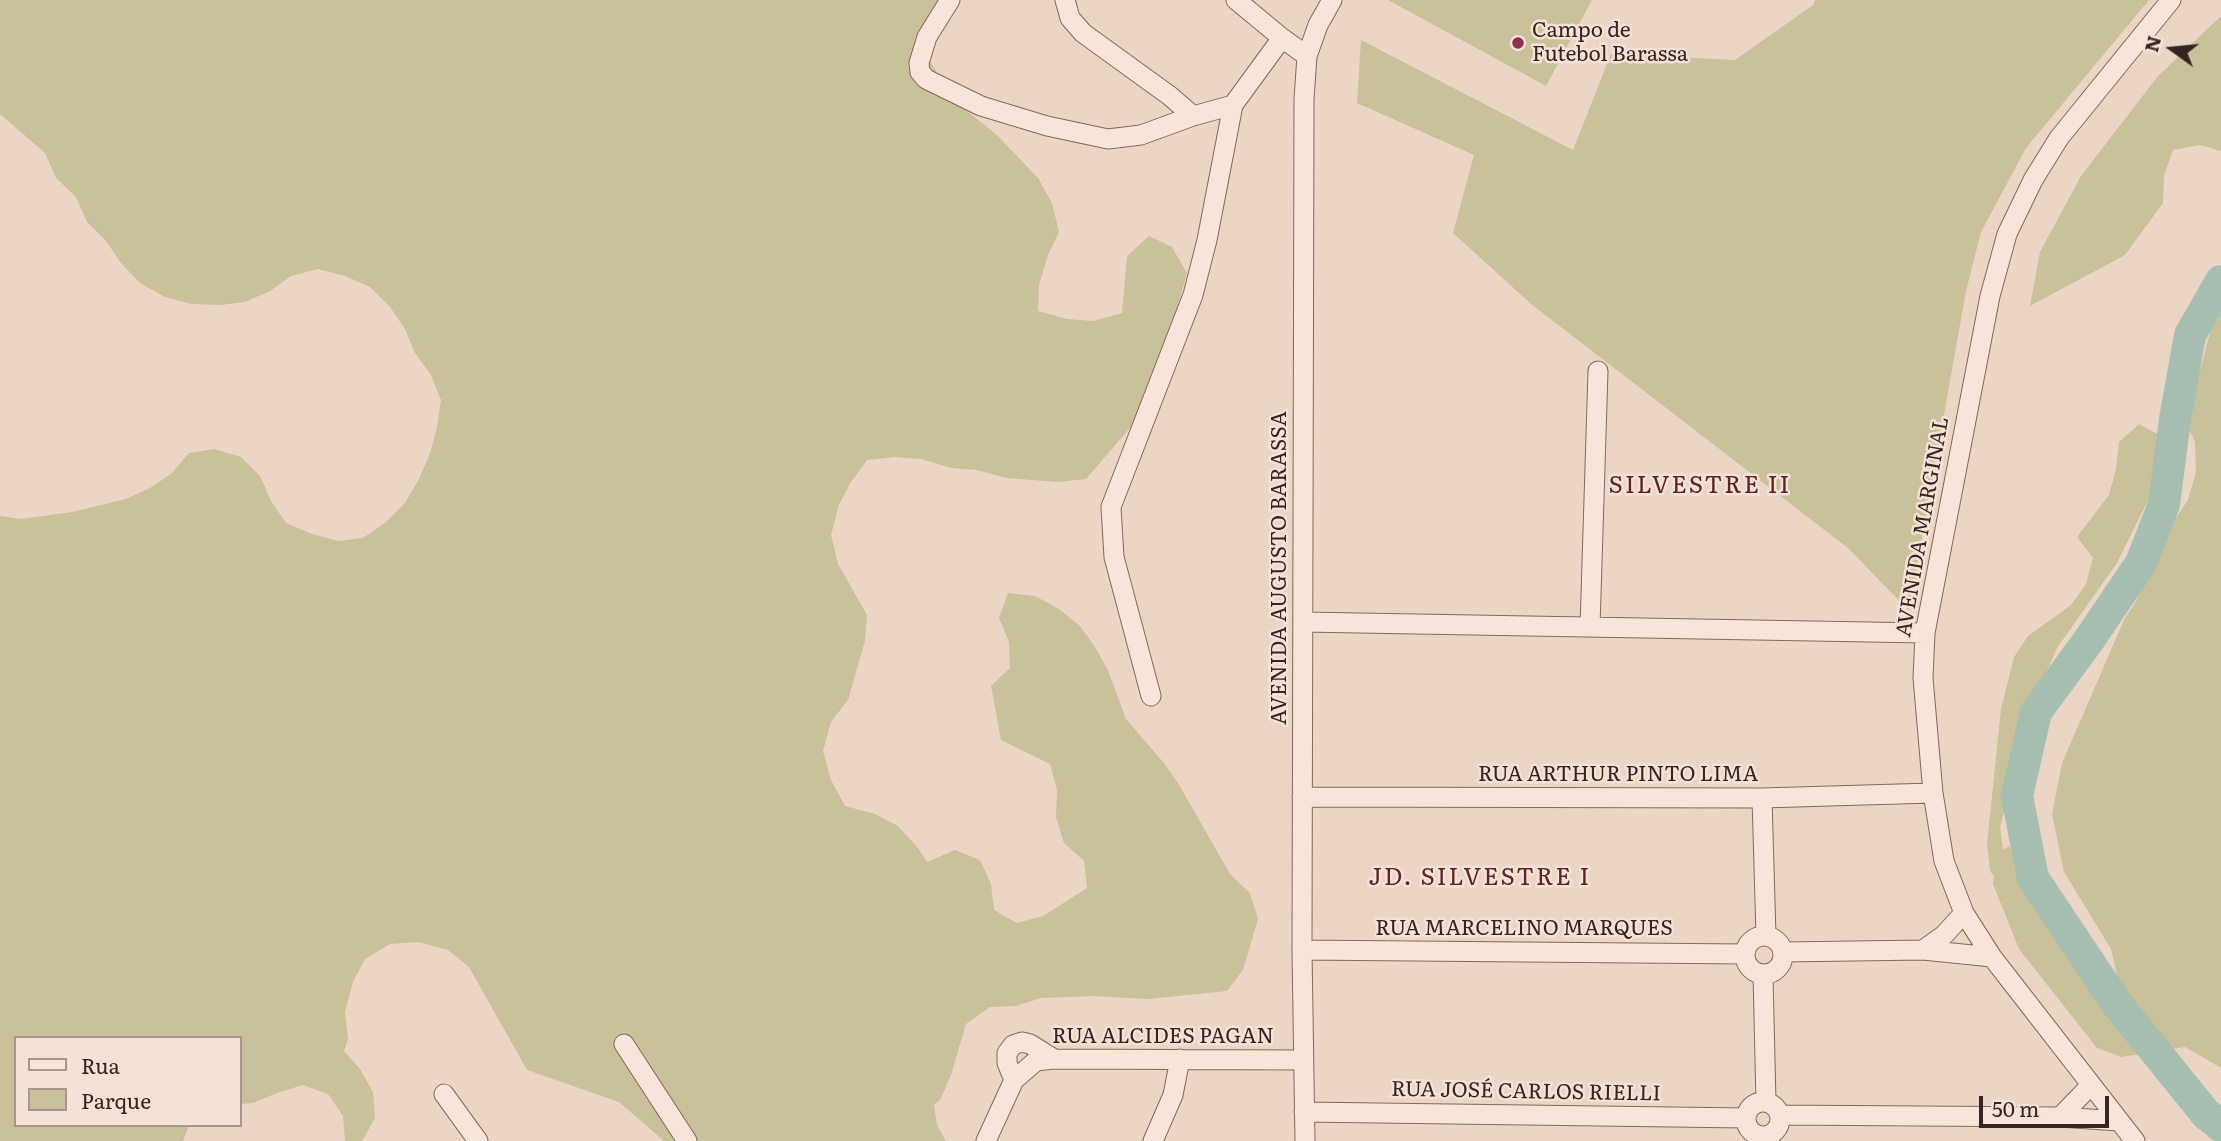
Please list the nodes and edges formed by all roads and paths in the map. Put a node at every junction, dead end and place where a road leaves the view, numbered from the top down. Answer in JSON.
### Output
{"nodes":[{"id":1,"x":950,"y":0,"type":"edge"},
{"id":2,"x":1065,"y":0,"type":"edge"},
{"id":3,"x":1236,"y":0,"type":"edge"},
{"id":4,"x":1332,"y":0,"type":"edge"},
{"id":5,"x":2171,"y":0,"type":"edge"},
{"id":6,"x":1282,"y":37,"type":"junction"},
{"id":7,"x":1307,"y":56,"type":"junction"},
{"id":8,"x":1233,"y":105,"type":"junction"},
{"id":9,"x":1193,"y":116,"type":"junction"},
{"id":10,"x":1598,"y":371,"type":"dead end"},
{"id":11,"x":1303,"y":622,"type":"junction"},
{"id":12,"x":1590,"y":627,"type":"junction"},
{"id":13,"x":1925,"y":633,"type":"junction"},
{"id":14,"x":1151,"y":696,"type":"dead end"},
{"id":15,"x":1933,"y":793,"type":"junction"},
{"id":16,"x":1302,"y":797,"type":"junction"},
{"id":17,"x":1762,"y":798,"type":"junction"},
{"id":18,"x":1964,"y":913,"type":"junction"},
{"id":19,"x":1766,"y":936,"type":"junction"},
{"id":20,"x":1302,"y":950,"type":"junction"},
{"id":21,"x":1923,"y":950,"type":"junction"},
{"id":22,"x":1783,"y":952,"type":"junction"},
{"id":23,"x":1745,"y":954,"type":"junction"},
{"id":24,"x":1992,"y":957,"type":"junction"},
{"id":25,"x":1763,"y":975,"type":"junction"},
{"id":26,"x":624,"y":1044,"type":"dead end"},
{"id":27,"x":1180,"y":1059,"type":"junction"},
{"id":28,"x":1303,"y":1060,"type":"junction"},
{"id":29,"x":2091,"y":1085,"type":"junction"},
{"id":30,"x":444,"y":1094,"type":"dead end"},
{"id":31,"x":1773,"y":1109,"type":"junction"},
{"id":32,"x":1304,"y":1112,"type":"junction"},
{"id":33,"x":2060,"y":1117,"type":"junction"},
{"id":34,"x":1746,"y":1118,"type":"junction"},
{"id":35,"x":2119,"y":1121,"type":"junction"},
{"id":36,"x":1765,"y":1139,"type":"edge"},
{"id":37,"x":478,"y":1141,"type":"edge"},
{"id":38,"x":688,"y":1141,"type":"edge"},
{"id":39,"x":986,"y":1141,"type":"edge"},
{"id":40,"x":1153,"y":1141,"type":"edge"},
{"id":41,"x":1305,"y":1141,"type":"edge"},
{"id":42,"x":2135,"y":1141,"type":"edge"}],
"edges":[{"from":1,"to":9,"type":"street"},
{"from":2,"to":9,"type":"street"},
{"from":3,"to":6,"type":"street"},
{"from":4,"to":7,"type":"street","name":"AVENIDA AUGUSTO BARASSA"},
{"from":5,"to":13,"type":"street","name":"AVENIDA MARGINAL"},
{"from":6,"to":7,"type":"street"},
{"from":6,"to":8,"type":"street"},
{"from":7,"to":11,"type":"street","name":"AVENIDA AUGUSTO BARASSA"},
{"from":8,"to":9,"type":"street"},
{"from":8,"to":14,"type":"street"},
{"from":10,"to":12,"type":"street"},
{"from":11,"to":12,"type":"street"},
{"from":11,"to":16,"type":"street","name":"AVENIDA AUGUSTO BARASSA"},
{"from":12,"to":13,"type":"street"},
{"from":13,"to":15,"type":"street","name":"AVENIDA MARGINAL"},
{"from":15,"to":17,"type":"street","name":"RUA ARTHUR PINTO LIMA"},
{"from":15,"to":18,"type":"street","name":"AVENIDA MARGINAL"},
{"from":16,"to":17,"type":"street","name":"RUA ARTHUR PINTO LIMA"},
{"from":16,"to":20,"type":"street","name":"AVENIDA AUGUSTO BARASSA"},
{"from":17,"to":19,"type":"street"},
{"from":18,"to":21,"type":"street"},
{"from":18,"to":24,"type":"street","name":"AVENIDA MARGINAL"},
{"from":19,"to":22,"type":"street"},
{"from":19,"to":23,"type":"street"},
{"from":20,"to":23,"type":"street","name":"RUA MARCELINO MARQUES"},
{"from":20,"to":28,"type":"street","name":"AVENIDA AUGUSTO BARASSA"},
{"from":21,"to":22,"type":"street"},
{"from":21,"to":24,"type":"street"},
{"from":22,"to":25,"type":"street"},
{"from":23,"to":25,"type":"street"},
{"from":24,"to":29,"type":"street","name":"AVENIDA MARGINAL"},
{"from":25,"to":31,"type":"street"},
{"from":26,"to":38,"type":"street"},
{"from":27,"to":28,"type":"street","name":"RUA ALCIDES PAGAN"},
{"from":27,"to":39,"type":"street","name":"RUA ALCIDES PAGAN"},
{"from":27,"to":40,"type":"street"},
{"from":28,"to":32,"type":"street","name":"AVENIDA AUGUSTO BARASSA"},
{"from":29,"to":33,"type":"street"},
{"from":29,"to":35,"type":"street","name":"AVENIDA MARGINAL"},
{"from":30,"to":37,"type":"street"},
{"from":31,"to":33,"type":"street"},
{"from":31,"to":34,"type":"street"},
{"from":31,"to":36,"type":"street"},
{"from":32,"to":34,"type":"street","name":"RUA JOSÉ CARLOS RIELLI"},
{"from":32,"to":41,"type":"street","name":"AVENIDA AUGUSTO BARASSA"},
{"from":33,"to":35,"type":"street"},
{"from":34,"to":36,"type":"street"},
{"from":35,"to":42,"type":"street","name":"AVENIDA MARGINAL"}]}
